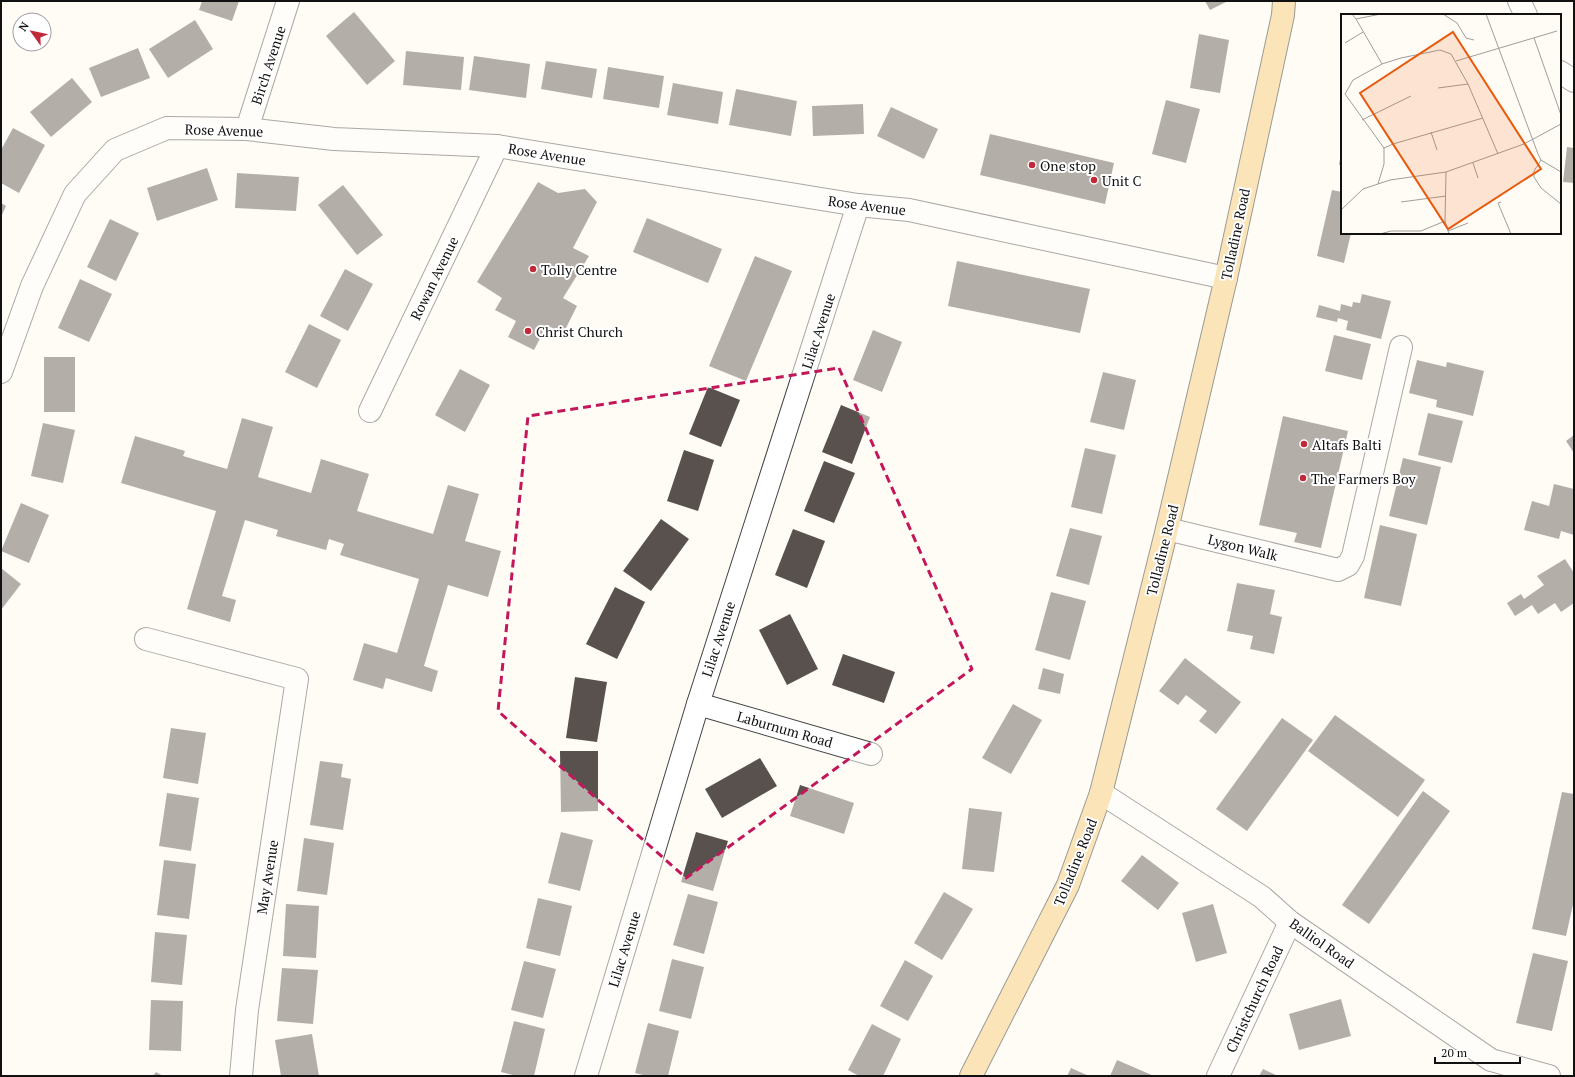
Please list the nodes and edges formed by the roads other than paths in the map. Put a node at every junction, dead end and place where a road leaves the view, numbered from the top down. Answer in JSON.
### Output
{"nodes":[{"id":1,"x":288,"y":1,"type":"edge"},
{"id":2,"x":1284,"y":1,"type":"edge"},
{"id":3,"x":1519,"y":1,"type":"edge"},
{"id":4,"x":1526,"y":14,"type":"edge"},
{"id":5,"x":1561,"y":73,"type":"edge"},
{"id":6,"x":1574,"y":81,"type":"edge"},
{"id":7,"x":247,"y":129,"type":"junction"},
{"id":8,"x":497,"y":146,"type":"junction"},
{"id":9,"x":858,"y":205,"type":"junction"},
{"id":10,"x":1226,"y":278,"type":"junction"},
{"id":11,"x":1401,"y":347,"type":"dead end"},
{"id":12,"x":1,"y":372,"type":"edge"},
{"id":13,"x":370,"y":411,"type":"dead end"},
{"id":14,"x":1167,"y":529,"type":"junction"},
{"id":15,"x":146,"y":639,"type":"dead end"},
{"id":16,"x":698,"y":704,"type":"junction"},
{"id":17,"x":872,"y":754,"type":"dead end"},
{"id":18,"x":1101,"y":793,"type":"junction"},
{"id":19,"x":1290,"y":922,"type":"junction"},
{"id":20,"x":1490,"y":1068,"type":"edge"},
{"id":21,"x":240,"y":1076,"type":"edge"},
{"id":22,"x":586,"y":1076,"type":"edge"},
{"id":23,"x":971,"y":1076,"type":"edge"},
{"id":24,"x":1218,"y":1076,"type":"edge"},
{"id":25,"x":1549,"y":1076,"type":"edge"}],
"edges":[{"from":1,"to":7,"type":"street","name":"Birch Avenue"},
{"from":2,"to":10,"type":"main road","name":"Tolladine Road"},
{"from":3,"to":4,"type":"street"},
{"from":5,"to":6,"type":"street"},
{"from":7,"to":8,"type":"street","name":"Rose Avenue"},
{"from":7,"to":12,"type":"street","name":"Rose Avenue"},
{"from":8,"to":9,"type":"street","name":"Rose Avenue"},
{"from":8,"to":13,"type":"street","name":"Rowan Avenue"},
{"from":9,"to":10,"type":"street","name":"Rose Avenue"},
{"from":9,"to":16,"type":"street","name":"Lilac Avenue"},
{"from":10,"to":14,"type":"main road","name":"Tolladine Road"},
{"from":11,"to":14,"type":"street","name":"Lygon Walk"},
{"from":14,"to":18,"type":"main road","name":"Tolladine Road"},
{"from":15,"to":21,"type":"street","name":"May Avenue"},
{"from":16,"to":17,"type":"street","name":"Laburnum Road"},
{"from":16,"to":22,"type":"street","name":"Lilac Avenue"},
{"from":18,"to":19,"type":"street","name":"Balliol Road"},
{"from":18,"to":23,"type":"main road","name":"Tolladine Road"},
{"from":19,"to":20,"type":"street","name":"Balliol Road"},
{"from":19,"to":24,"type":"street","name":"Christchurch Road"},
{"from":20,"to":25,"type":"street","name":"Balliol Road"}]}
